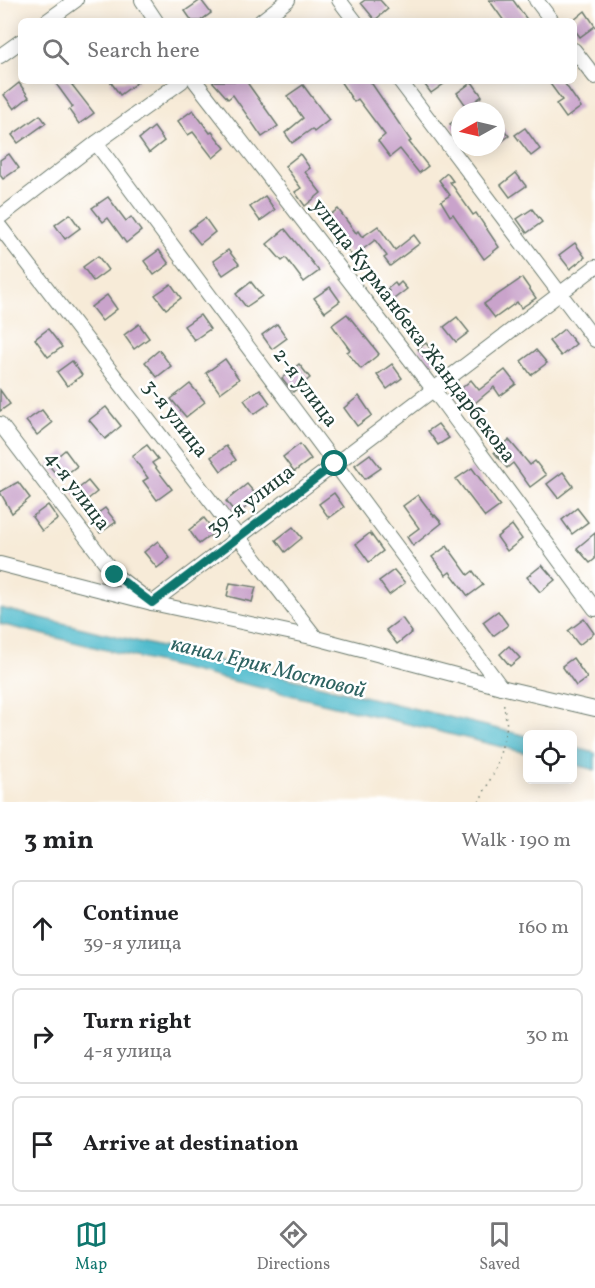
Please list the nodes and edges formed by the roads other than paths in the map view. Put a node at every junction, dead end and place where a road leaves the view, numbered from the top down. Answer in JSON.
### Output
{"nodes":[{"id":1,"x":76,"y":0,"type":"edge"},
{"id":2,"x":142,"y":0,"type":"edge"},
{"id":3,"x":288,"y":0,"type":"edge"},
{"id":4,"x":339,"y":0,"type":"edge"},
{"id":5,"x":536,"y":0,"type":"edge"},
{"id":6,"x":51,"y":18,"type":"edge"},
{"id":7,"x":154,"y":18,"type":"edge"},
{"id":8,"x":265,"y":18,"type":"edge"},
{"id":9,"x":353,"y":18,"type":"edge"},
{"id":10,"x":550,"y":18,"type":"edge"},
{"id":11,"x":18,"y":42,"type":"edge"},
{"id":12,"x":577,"y":54,"type":"edge"},
{"id":13,"x":0,"y":56,"type":"edge"},
{"id":14,"x":595,"y":77,"type":"edge"},
{"id":15,"x":179,"y":84,"type":"edge"},
{"id":16,"x":197,"y":84,"type":"edge"},
{"id":17,"x":402,"y":84,"type":"edge"},
{"id":18,"x":96,"y":143,"type":"junction"},
{"id":19,"x":0,"y":217,"type":"edge"},
{"id":20,"x":0,"y":226,"type":"edge"},
{"id":21,"x":595,"y":267,"type":"edge"},
{"id":22,"x":560,"y":294,"type":"junction"},
{"id":23,"x":595,"y":340,"type":"edge"},
{"id":24,"x":433,"y":390,"type":"junction"},
{"id":25,"x":0,"y":424,"type":"edge"},
{"id":26,"x":335,"y":464,"type":"junction"},
{"id":27,"x":239,"y":537,"type":"junction"},
{"id":28,"x":0,"y":564,"type":"edge"},
{"id":29,"x":152,"y":603,"type":"junction"},
{"id":30,"x":595,"y":609,"type":"edge"},
{"id":31,"x":316,"y":638,"type":"junction"},
{"id":32,"x":501,"y":687,"type":"junction"},
{"id":33,"x":595,"y":709,"type":"edge"}],
"edges":[{"from":1,"to":6,"type":"street"},
{"from":2,"to":7,"type":"street"},
{"from":3,"to":8,"type":"street"},
{"from":4,"to":9,"type":"street"},
{"from":5,"to":10,"type":"street"},
{"from":11,"to":13,"type":"street"},
{"from":12,"to":14,"type":"street"},
{"from":15,"to":18,"type":"street"},
{"from":16,"to":24,"type":"street","name":"улица Курманбека Жандарбекова"},
{"from":17,"to":22,"type":"street"},
{"from":18,"to":19,"type":"street"},
{"from":18,"to":26,"type":"street","name":"2-я улица"},
{"from":20,"to":27,"type":"street","name":"3-я улица"},
{"from":21,"to":22,"type":"street","name":"39-я улица"},
{"from":22,"to":23,"type":"street"},
{"from":22,"to":24,"type":"street","name":"39-я улица"},
{"from":24,"to":26,"type":"street","name":"39-я улица"},
{"from":24,"to":30,"type":"street","name":"улица Курманбека Жандарбекова"},
{"from":25,"to":29,"type":"street","name":"4-я улица"},
{"from":26,"to":27,"type":"street","name":"39-я улица"},
{"from":26,"to":32,"type":"street","name":"2-я улица"},
{"from":27,"to":29,"type":"street","name":"39-я улица"},
{"from":27,"to":31,"type":"street","name":"3-я улица"},
{"from":28,"to":29,"type":"street"},
{"from":29,"to":31,"type":"street"},
{"from":31,"to":32,"type":"street"},
{"from":32,"to":33,"type":"street"}]}
